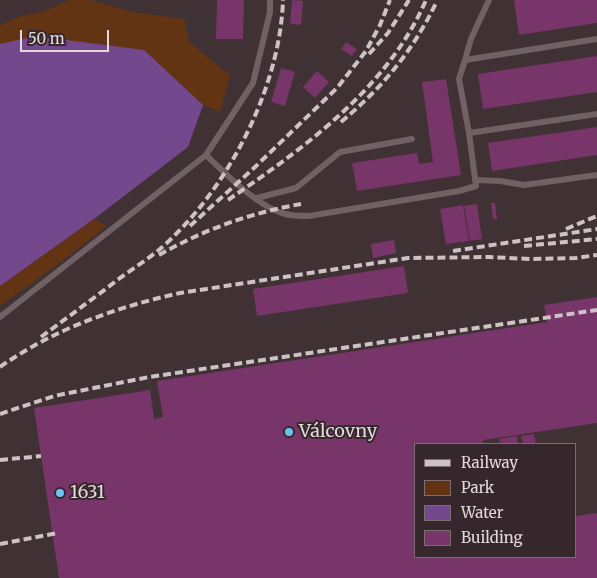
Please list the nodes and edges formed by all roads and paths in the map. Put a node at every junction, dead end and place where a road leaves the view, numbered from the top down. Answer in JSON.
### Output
{"nodes":[{"id":1,"x":270,"y":0,"type":"edge"},
{"id":2,"x":489,"y":0,"type":"edge"},
{"id":3,"x":597,"y":39,"type":"edge"},
{"id":4,"x":465,"y":60,"type":"junction"},
{"id":5,"x":597,"y":114,"type":"edge"},
{"id":6,"x":469,"y":133,"type":"junction"},
{"id":7,"x":412,"y":138,"type":"dead end"},
{"id":8,"x":206,"y":155,"type":"junction"},
{"id":9,"x":597,"y":175,"type":"edge"},
{"id":10,"x":475,"y":180,"type":"junction"},
{"id":11,"x":257,"y":198,"type":"junction"},
{"id":12,"x":0,"y":317,"type":"edge"}],
"edges":[{"from":1,"to":8,"type":"lane"},
{"from":2,"to":4,"type":"lane"},
{"from":3,"to":4,"type":"lane"},
{"from":4,"to":6,"type":"lane"},
{"from":5,"to":6,"type":"lane"},
{"from":6,"to":10,"type":"lane"},
{"from":7,"to":11,"type":"lane"},
{"from":8,"to":11,"type":"lane"},
{"from":8,"to":12,"type":"lane"},
{"from":9,"to":10,"type":"lane"},
{"from":10,"to":11,"type":"lane"}]}
